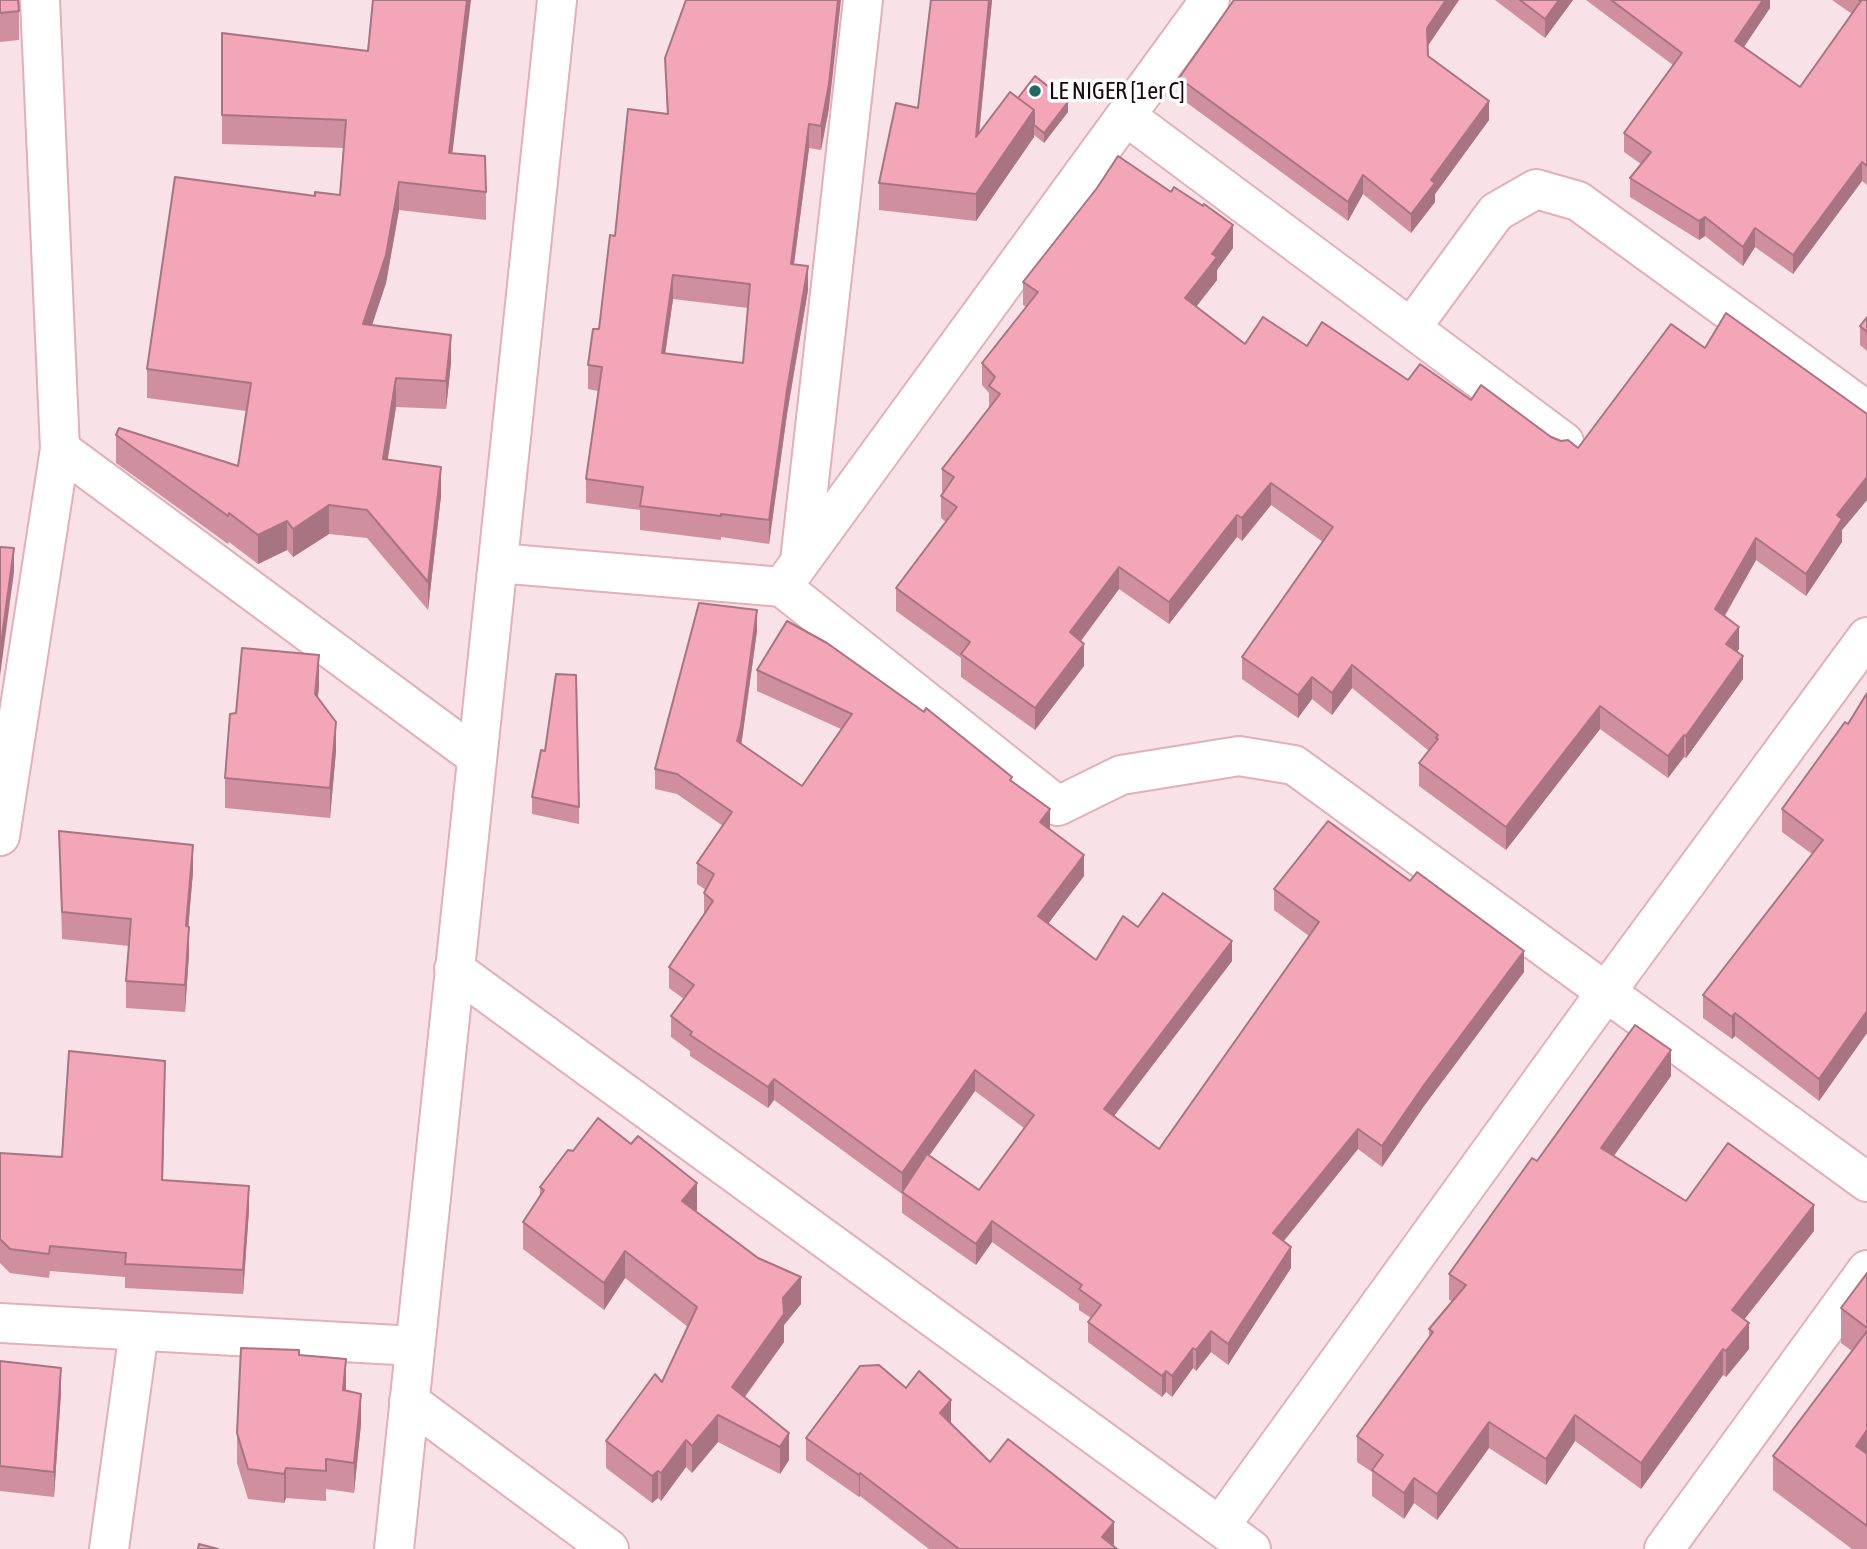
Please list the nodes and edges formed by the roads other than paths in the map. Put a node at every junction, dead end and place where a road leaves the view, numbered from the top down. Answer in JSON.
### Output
{"nodes":[{"id":1,"x":40,"y":0,"type":"edge"},
{"id":2,"x":557,"y":0,"type":"edge"},
{"id":3,"x":863,"y":0,"type":"edge"},
{"id":4,"x":1210,"y":0,"type":"edge"},
{"id":5,"x":1126,"y":116,"type":"junction"},
{"id":6,"x":1411,"y":328,"type":"junction"},
{"id":7,"x":1867,"y":411,"type":"edge"},
{"id":8,"x":1564,"y":442,"type":"edge"},
{"id":9,"x":60,"y":449,"type":"junction"},
{"id":10,"x":498,"y":564,"type":"junction"},
{"id":11,"x":791,"y":575,"type":"junction"},
{"id":12,"x":1867,"y":637,"type":"edge"},
{"id":13,"x":477,"y":757,"type":"junction"},
{"id":14,"x":0,"y":836,"type":"edge"},
{"id":15,"x":454,"y":969,"type":"junction"},
{"id":16,"x":1606,"y":992,"type":"junction"},
{"id":17,"x":1867,"y":1182,"type":"edge"},
{"id":18,"x":1867,"y":1270,"type":"edge"},
{"id":19,"x":0,"y":1322,"type":"edge"},
{"id":20,"x":139,"y":1331,"type":"junction"},
{"id":21,"x":415,"y":1346,"type":"junction"},
{"id":22,"x":409,"y":1401,"type":"junction"},
{"id":23,"x":1241,"y":1543,"type":"edge"},
{"id":24,"x":109,"y":1549,"type":"edge"},
{"id":25,"x":394,"y":1549,"type":"edge"},
{"id":26,"x":609,"y":1549,"type":"edge"},
{"id":27,"x":1664,"y":1549,"type":"edge"}],
"edges":[{"from":1,"to":9,"type":"street"},
{"from":2,"to":10,"type":"street"},
{"from":3,"to":11,"type":"street"},
{"from":4,"to":5,"type":"street"},
{"from":5,"to":6,"type":"street"},
{"from":5,"to":11,"type":"street"},
{"from":6,"to":7,"type":"street"},
{"from":6,"to":8,"type":"street"},
{"from":9,"to":13,"type":"street"},
{"from":9,"to":14,"type":"street"},
{"from":10,"to":11,"type":"street"},
{"from":10,"to":13,"type":"street"},
{"from":11,"to":16,"type":"street"},
{"from":12,"to":16,"type":"street"},
{"from":13,"to":15,"type":"street"},
{"from":15,"to":21,"type":"street"},
{"from":15,"to":23,"type":"street"},
{"from":16,"to":17,"type":"street"},
{"from":16,"to":23,"type":"street"},
{"from":18,"to":27,"type":"street"},
{"from":19,"to":20,"type":"street"},
{"from":20,"to":21,"type":"street"},
{"from":20,"to":24,"type":"street"},
{"from":21,"to":22,"type":"street"},
{"from":22,"to":25,"type":"street"},
{"from":22,"to":26,"type":"street"}]}
